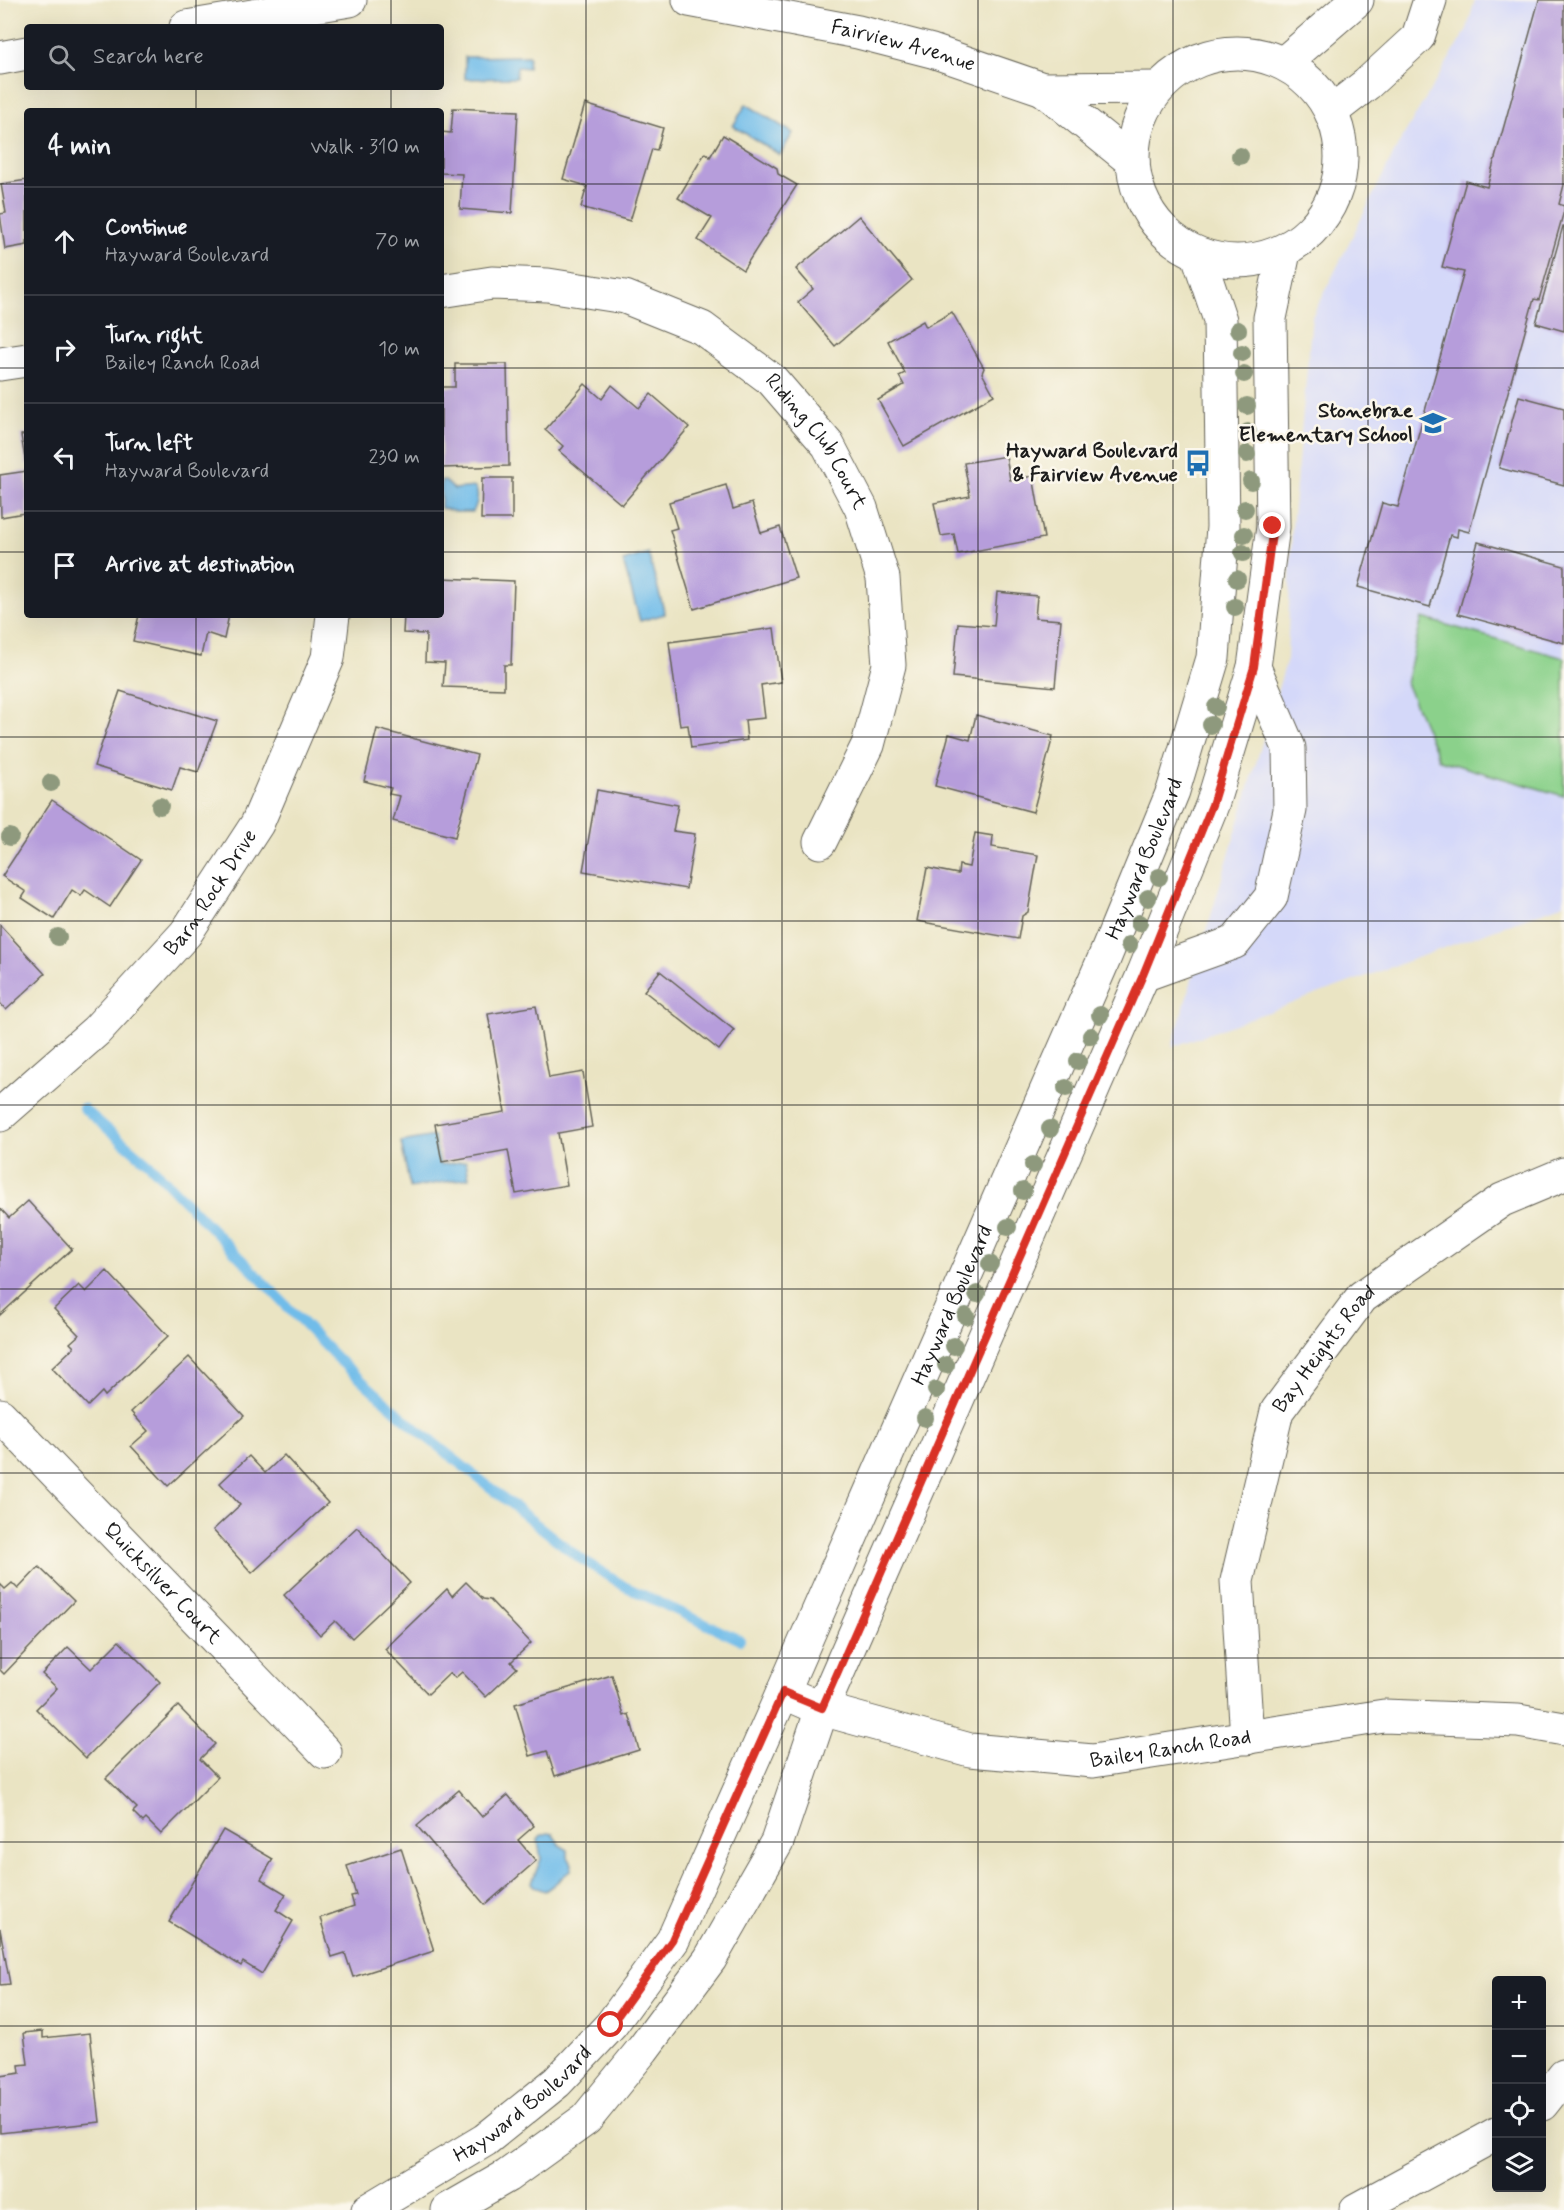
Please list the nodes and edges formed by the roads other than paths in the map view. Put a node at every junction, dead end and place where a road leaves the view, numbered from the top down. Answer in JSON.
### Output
{"nodes":[{"id":1,"x":350,"y":0,"type":"edge"},
{"id":2,"x":689,"y":0,"type":"edge"},
{"id":3,"x":1357,"y":0,"type":"edge"},
{"id":4,"x":1430,"y":0,"type":"edge"},
{"id":5,"x":204,"y":24,"type":"edge"},
{"id":6,"x":24,"y":54,"type":"edge"},
{"id":7,"x":0,"y":58,"type":"edge"},
{"id":8,"x":1284,"y":63,"type":"junction"},
{"id":9,"x":1158,"y":88,"type":"junction"},
{"id":10,"x":1042,"y":89,"type":"junction"},
{"id":11,"x":1332,"y":111,"type":"junction"},
{"id":12,"x":1133,"y":162,"type":"junction"},
{"id":13,"x":1284,"y":252,"type":"junction"},
{"id":14,"x":1198,"y":255,"type":"junction"},
{"id":15,"x":444,"y":291,"type":"edge"},
{"id":16,"x":24,"y":360,"type":"edge"},
{"id":17,"x":0,"y":364,"type":"edge"},
{"id":18,"x":333,"y":618,"type":"edge"},
{"id":19,"x":1254,"y":667,"type":"junction"},
{"id":20,"x":820,"y":842,"type":"dead end"},
{"id":21,"x":1143,"y":975,"type":"junction"},
{"id":22,"x":0,"y":1115,"type":"edge"},
{"id":23,"x":1564,"y":1174,"type":"edge"},
{"id":24,"x":0,"y":1415,"type":"edge"},
{"id":25,"x":783,"y":1692,"type":"junction"},
{"id":26,"x":822,"y":1708,"type":"junction"},
{"id":27,"x":1564,"y":1729,"type":"edge"},
{"id":28,"x":1247,"y":1738,"type":"junction"},
{"id":29,"x":325,"y":1752,"type":"dead end"},
{"id":30,"x":1564,"y":2076,"type":"edge"},
{"id":31,"x":1546,"y":2099,"type":"edge"},
{"id":32,"x":1492,"y":2137,"type":"edge"},
{"id":33,"x":369,"y":2210,"type":"edge"},
{"id":34,"x":448,"y":2210,"type":"edge"},
{"id":35,"x":1356,"y":2210,"type":"edge"}],
"edges":[{"from":1,"to":5,"type":"main road"},
{"from":2,"to":10,"type":"main road","name":"Fairview Avenue"},
{"from":3,"to":8,"type":"main road"},
{"from":4,"to":11,"type":"main road"},
{"from":6,"to":7,"type":"main road"},
{"from":8,"to":9,"type":"main road"},
{"from":8,"to":11,"type":"main road"},
{"from":9,"to":10,"type":"main road","name":"Fairview Avenue"},
{"from":9,"to":12,"type":"main road"},
{"from":10,"to":12,"type":"main road","name":"Fairview Avenue"},
{"from":11,"to":13,"type":"main road"},
{"from":12,"to":14,"type":"main road"},
{"from":13,"to":14,"type":"main road"},
{"from":13,"to":19,"type":"main road","name":"Hayward Boulevard"},
{"from":14,"to":25,"type":"main road","name":"Hayward Boulevard"},
{"from":15,"to":20,"type":"main road","name":"Riding Club Court"},
{"from":16,"to":17,"type":"main road"},
{"from":18,"to":22,"type":"main road","name":"Barn Rock Drive"},
{"from":19,"to":21,"type":"main road","name":"Hayward Boulevard"},
{"from":19,"to":21,"type":"main road"},
{"from":21,"to":26,"type":"main road","name":"Hayward Boulevard"},
{"from":23,"to":28,"type":"main road","name":"Bay Heights Road"},
{"from":24,"to":29,"type":"main road","name":"Quicksilver Court"},
{"from":25,"to":26,"type":"main road","name":"Bailey Ranch Road"},
{"from":25,"to":33,"type":"main road","name":"Hayward Boulevard"},
{"from":26,"to":28,"type":"main road","name":"Bailey Ranch Road"},
{"from":26,"to":34,"type":"main road","name":"Hayward Boulevard"},
{"from":27,"to":28,"type":"main road","name":"Bailey Ranch Road"},
{"from":30,"to":31,"type":"main road"},
{"from":32,"to":35,"type":"main road"}]}
